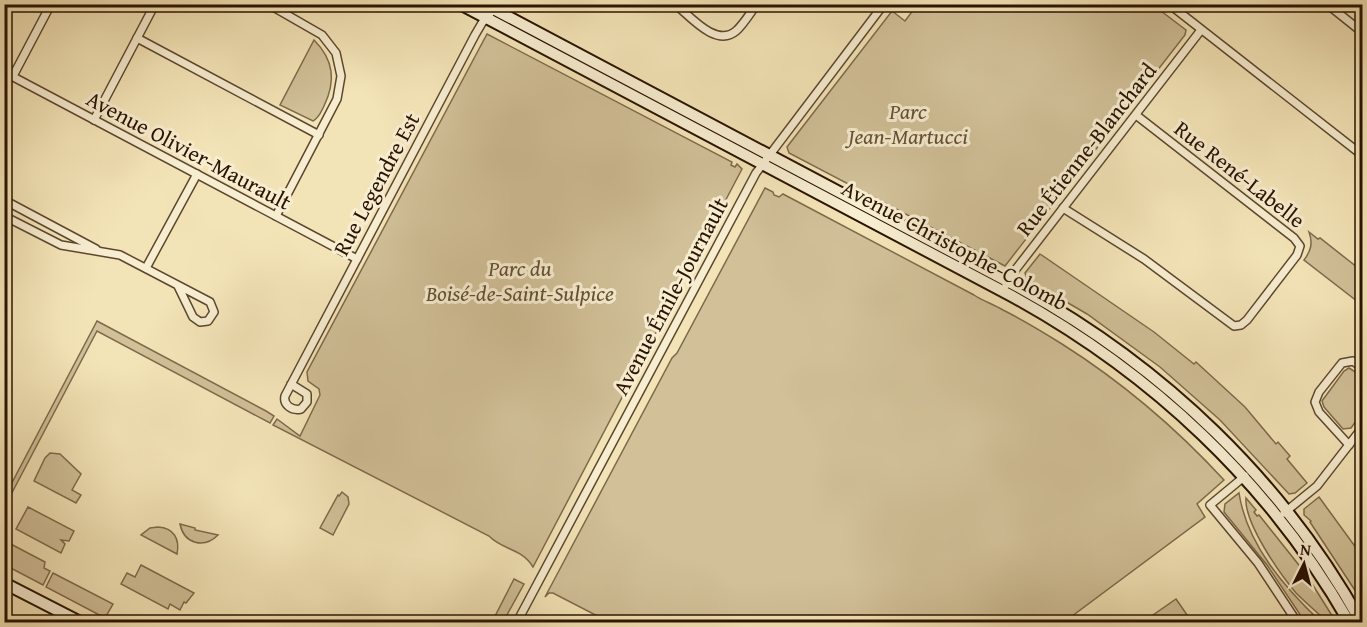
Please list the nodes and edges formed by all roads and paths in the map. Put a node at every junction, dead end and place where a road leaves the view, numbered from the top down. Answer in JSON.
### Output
{"nodes":[{"id":1,"x":51,"y":4,"type":"edge"},
{"id":2,"x":155,"y":4,"type":"edge"},
{"id":3,"x":268,"y":4,"type":"edge"},
{"id":4,"x":460,"y":4,"type":"edge"},
{"id":5,"x":675,"y":4,"type":"edge"},
{"id":6,"x":757,"y":4,"type":"edge"},
{"id":7,"x":884,"y":4,"type":"edge"},
{"id":8,"x":1169,"y":4,"type":"edge"},
{"id":9,"x":1327,"y":4,"type":"edge"},
{"id":10,"x":491,"y":9,"type":"edge"},
{"id":11,"x":1201,"y":30,"type":"junction"},
{"id":12,"x":1362,"y":32,"type":"edge"},
{"id":13,"x":137,"y":39,"type":"junction"},
{"id":14,"x":4,"y":72,"type":"edge"},
{"id":15,"x":13,"y":76,"type":"junction"},
{"id":16,"x":1136,"y":115,"type":"junction"},
{"id":17,"x":94,"y":120,"type":"junction"},
{"id":18,"x":319,"y":135,"type":"junction"},
{"id":19,"x":1362,"y":154,"type":"edge"},
{"id":20,"x":765,"y":160,"type":"junction"},
{"id":21,"x":197,"y":174,"type":"junction"},
{"id":22,"x":4,"y":200,"type":"edge"},
{"id":23,"x":1063,"y":208,"type":"junction"},
{"id":24,"x":4,"y":216,"type":"edge"},
{"id":25,"x":276,"y":216,"type":"junction"},
{"id":26,"x":99,"y":250,"type":"junction"},
{"id":27,"x":357,"y":259,"type":"junction"},
{"id":28,"x":146,"y":268,"type":"junction"},
{"id":29,"x":178,"y":286,"type":"junction"},
{"id":30,"x":1005,"y":287,"type":"junction"},
{"id":31,"x":1362,"y":367,"type":"edge"},
{"id":32,"x":291,"y":384,"type":"dead end"},
{"id":33,"x":1362,"y":428,"type":"edge"},
{"id":34,"x":1349,"y":445,"type":"junction"},
{"id":35,"x":1248,"y":473,"type":"junction"},
{"id":36,"x":1282,"y":514,"type":"junction"},
{"id":37,"x":4,"y":583,"type":"edge"},
{"id":38,"x":80,"y":622,"type":"edge"},
{"id":39,"x":517,"y":622,"type":"edge"},
{"id":40,"x":1298,"y":622,"type":"edge"},
{"id":41,"x":1348,"y":622,"type":"edge"},
{"id":42,"x":1361,"y":622,"type":"edge"}],
"edges":[{"from":1,"to":15,"type":"street"},
{"from":2,"to":13,"type":"street"},
{"from":3,"to":18,"type":"street"},
{"from":4,"to":10,"type":"main road","name":"Avenue Christophe-Colomb"},
{"from":5,"to":6,"type":"street"},
{"from":7,"to":20,"type":"street","name":"Avenue Émile-Journault"},
{"from":8,"to":11,"type":"street"},
{"from":9,"to":12,"type":"street"},
{"from":10,"to":20,"type":"main road","name":"Avenue Christophe-Colomb"},
{"from":10,"to":27,"type":"street","name":"Rue Legendre Est"},
{"from":11,"to":16,"type":"street","name":"Rue Étienne-Blanchard"},
{"from":11,"to":19,"type":"street"},
{"from":13,"to":17,"type":"street"},
{"from":13,"to":18,"type":"street"},
{"from":14,"to":15,"type":"street","name":"Avenue Olivier-Maurault"},
{"from":15,"to":17,"type":"street","name":"Avenue Olivier-Maurault"},
{"from":16,"to":23,"type":"street","name":"Rue Étienne-Blanchard"},
{"from":16,"to":23,"type":"street","name":"Rue René-Labelle"},
{"from":17,"to":21,"type":"street","name":"Avenue Olivier-Maurault"},
{"from":18,"to":25,"type":"street"},
{"from":20,"to":30,"type":"main road","name":"Avenue Christophe-Colomb"},
{"from":20,"to":39,"type":"street","name":"Avenue Émile-Journault"},
{"from":21,"to":25,"type":"street","name":"Avenue Olivier-Maurault"},
{"from":21,"to":28,"type":"street"},
{"from":22,"to":26,"type":"street"},
{"from":23,"to":30,"type":"street","name":"Rue Étienne-Blanchard"},
{"from":24,"to":26,"type":"street"},
{"from":25,"to":27,"type":"street","name":"Avenue Olivier-Maurault"},
{"from":26,"to":28,"type":"street"},
{"from":27,"to":32,"type":"street","name":"Rue Legendre Est"},
{"from":28,"to":29,"type":"street"},
{"from":29,"to":29,"type":"street"},
{"from":30,"to":35,"type":"main road","name":"Avenue Christophe-Colomb"},
{"from":31,"to":34,"type":"street"},
{"from":33,"to":34,"type":"street"},
{"from":34,"to":36,"type":"street"},
{"from":35,"to":36,"type":"main road","name":"Avenue Christophe-Colomb"},
{"from":35,"to":40,"type":"street"},
{"from":36,"to":41,"type":"main road","name":"Avenue Christophe-Colomb"},
{"from":36,"to":42,"type":"main road","name":"Avenue Christophe-Colomb"},
{"from":37,"to":38,"type":"main road"}]}
